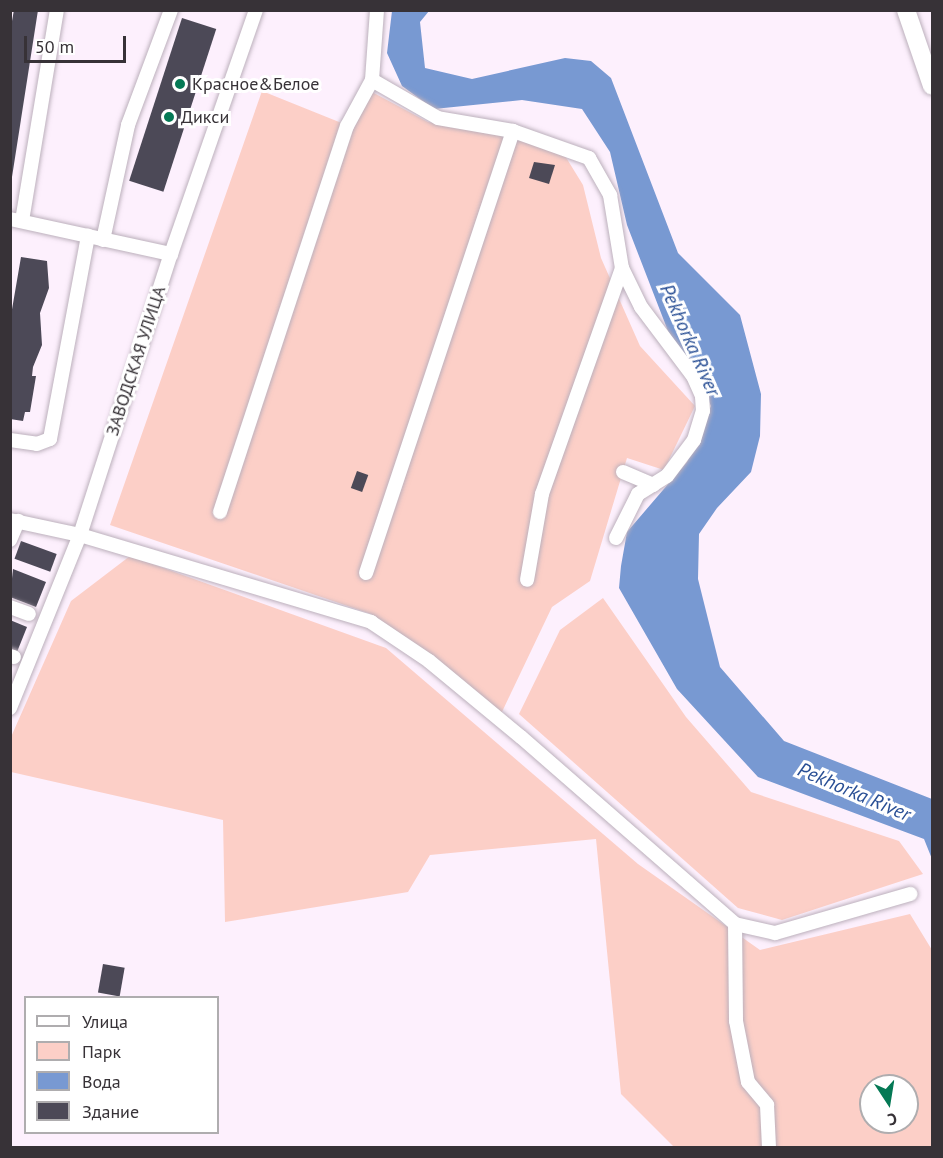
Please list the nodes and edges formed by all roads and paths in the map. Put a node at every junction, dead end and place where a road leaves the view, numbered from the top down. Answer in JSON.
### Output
{"nodes":[{"id":1,"x":57,"y":10,"type":"edge"},
{"id":2,"x":171,"y":10,"type":"edge"},
{"id":3,"x":256,"y":10,"type":"edge"},
{"id":4,"x":377,"y":10,"type":"edge"},
{"id":5,"x":906,"y":10,"type":"edge"},
{"id":6,"x":372,"y":80,"type":"junction"},
{"id":7,"x":933,"y":86,"type":"edge"},
{"id":8,"x":513,"y":131,"type":"junction"},
{"id":9,"x":16,"y":220,"type":"edge"},
{"id":10,"x":88,"y":236,"type":"junction"},
{"id":11,"x":103,"y":240,"type":"junction"},
{"id":12,"x":171,"y":254,"type":"junction"},
{"id":13,"x":622,"y":268,"type":"junction"},
{"id":14,"x":10,"y":440,"type":"edge"},
{"id":15,"x":623,"y":472,"type":"dead end"},
{"id":16,"x":653,"y":485,"type":"junction"},
{"id":17,"x":220,"y":512,"type":"dead end"},
{"id":18,"x":14,"y":521,"type":"edge"},
{"id":19,"x":80,"y":535,"type":"junction"},
{"id":20,"x":616,"y":538,"type":"dead end"},
{"id":21,"x":10,"y":540,"type":"edge"},
{"id":22,"x":366,"y":573,"type":"dead end"},
{"id":23,"x":527,"y":580,"type":"dead end"},
{"id":24,"x":10,"y":607,"type":"edge"},
{"id":25,"x":29,"y":614,"type":"dead end"},
{"id":26,"x":10,"y":708,"type":"edge"},
{"id":27,"x":910,"y":894,"type":"dead end"},
{"id":28,"x":735,"y":924,"type":"junction"},
{"id":29,"x":769,"y":1148,"type":"edge"}],
"edges":[{"from":1,"to":9,"type":"street"},
{"from":2,"to":11,"type":"street"},
{"from":3,"to":12,"type":"street","name":"ЗАВОДСКАЯ УЛИЦА"},
{"from":4,"to":6,"type":"street"},
{"from":5,"to":7,"type":"main road"},
{"from":6,"to":8,"type":"street"},
{"from":6,"to":17,"type":"street"},
{"from":8,"to":13,"type":"street"},
{"from":8,"to":22,"type":"street"},
{"from":9,"to":10,"type":"street"},
{"from":10,"to":11,"type":"street"},
{"from":10,"to":14,"type":"street"},
{"from":11,"to":12,"type":"street"},
{"from":12,"to":19,"type":"street","name":"ЗАВОДСКАЯ УЛИЦА"},
{"from":13,"to":16,"type":"street"},
{"from":13,"to":23,"type":"street"},
{"from":15,"to":16,"type":"street"},
{"from":16,"to":20,"type":"street"},
{"from":18,"to":19,"type":"street"},
{"from":18,"to":21,"type":"street"},
{"from":19,"to":26,"type":"street","name":"ЗАВОДСКАЯ УЛИЦА"},
{"from":19,"to":28,"type":"street"},
{"from":24,"to":25,"type":"street"},
{"from":27,"to":28,"type":"street"},
{"from":28,"to":29,"type":"street"}]}
